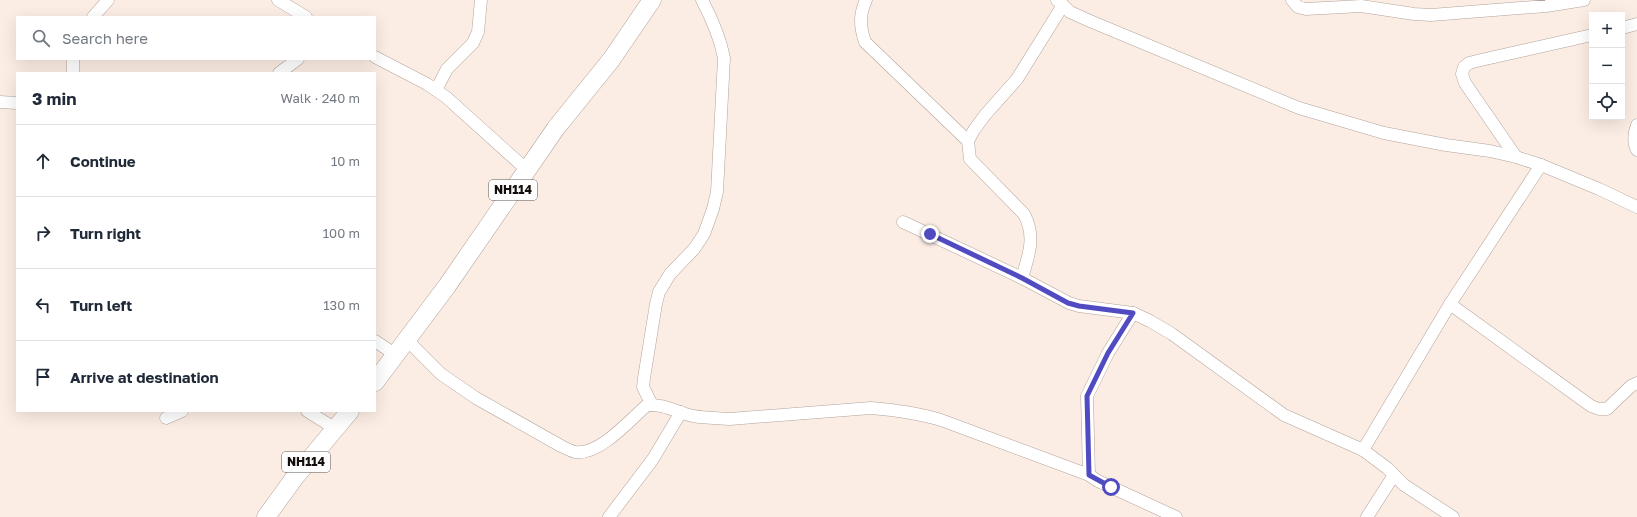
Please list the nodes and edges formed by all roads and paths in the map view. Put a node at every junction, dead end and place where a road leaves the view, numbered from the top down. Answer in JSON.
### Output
{"nodes":[{"id":1,"x":108,"y":0,"type":"edge"},
{"id":2,"x":278,"y":0,"type":"edge"},
{"id":3,"x":481,"y":0,"type":"edge"},
{"id":4,"x":652,"y":0,"type":"edge"},
{"id":5,"x":702,"y":0,"type":"edge"},
{"id":6,"x":866,"y":0,"type":"edge"},
{"id":7,"x":1292,"y":0,"type":"edge"},
{"id":8,"x":1582,"y":0,"type":"edge"},
{"id":9,"x":1060,"y":3,"type":"edge"},
{"id":10,"x":94,"y":16,"type":"edge"},
{"id":11,"x":304,"y":16,"type":"edge"},
{"id":12,"x":1637,"y":24,"type":"edge"},
{"id":13,"x":1625,"y":27,"type":"edge"},
{"id":14,"x":1589,"y":36,"type":"edge"},
{"id":15,"x":376,"y":58,"type":"edge"},
{"id":16,"x":73,"y":60,"type":"edge"},
{"id":17,"x":297,"y":60,"type":"edge"},
{"id":18,"x":73,"y":72,"type":"edge"},
{"id":19,"x":280,"y":72,"type":"edge"},
{"id":20,"x":436,"y":90,"type":"junction"},
{"id":21,"x":0,"y":102,"type":"edge"},
{"id":22,"x":16,"y":103,"type":"edge"},
{"id":23,"x":1637,"y":125,"type":"edge"},
{"id":24,"x":968,"y":141,"type":"junction"},
{"id":25,"x":1637,"y":150,"type":"edge"},
{"id":26,"x":1516,"y":158,"type":"junction"},
{"id":27,"x":1541,"y":165,"type":"junction"},
{"id":28,"x":527,"y":170,"type":"junction"},
{"id":29,"x":1637,"y":207,"type":"edge"},
{"id":30,"x":903,"y":222,"type":"dead end"},
{"id":31,"x":1022,"y":278,"type":"junction"},
{"id":32,"x":1450,"y":304,"type":"junction"},
{"id":33,"x":1133,"y":313,"type":"junction"},
{"id":34,"x":408,"y":340,"type":"junction"},
{"id":35,"x":376,"y":342,"type":"edge"},
{"id":36,"x":396,"y":355,"type":"junction"},
{"id":37,"x":376,"y":381,"type":"edge"},
{"id":38,"x":1637,"y":383,"type":"edge"},
{"id":39,"x":652,"y":405,"type":"junction"},
{"id":40,"x":180,"y":412,"type":"edge"},
{"id":41,"x":309,"y":412,"type":"edge"},
{"id":42,"x":349,"y":412,"type":"edge"},
{"id":43,"x":681,"y":412,"type":"junction"},
{"id":44,"x":166,"y":418,"type":"dead end"},
{"id":45,"x":336,"y":428,"type":"junction"},
{"id":46,"x":1363,"y":450,"type":"junction"},
{"id":47,"x":1089,"y":475,"type":"junction"},
{"id":48,"x":1394,"y":475,"type":"junction"},
{"id":49,"x":272,"y":515,"type":"edge"},
{"id":50,"x":609,"y":517,"type":"edge"},
{"id":51,"x":1176,"y":517,"type":"edge"},
{"id":52,"x":1367,"y":517,"type":"edge"},
{"id":53,"x":1453,"y":517,"type":"edge"}],
"edges":[{"from":1,"to":10,"type":"street"},
{"from":2,"to":11,"type":"street"},
{"from":3,"to":20,"type":"street"},
{"from":4,"to":28,"type":"highway","number":"NH114"},
{"from":5,"to":39,"type":"street"},
{"from":6,"to":24,"type":"street"},
{"from":7,"to":8,"type":"street"},
{"from":9,"to":24,"type":"street"},
{"from":9,"to":26,"type":"street"},
{"from":12,"to":13,"type":"street"},
{"from":14,"to":26,"type":"street"},
{"from":15,"to":20,"type":"street"},
{"from":16,"to":18,"type":"street"},
{"from":17,"to":19,"type":"street"},
{"from":20,"to":28,"type":"street"},
{"from":21,"to":22,"type":"street"},
{"from":23,"to":25,"type":"street"},
{"from":24,"to":31,"type":"street"},
{"from":26,"to":27,"type":"street"},
{"from":27,"to":29,"type":"street"},
{"from":27,"to":32,"type":"street"},
{"from":28,"to":34,"type":"highway","number":"NH114"},
{"from":30,"to":31,"type":"street"},
{"from":31,"to":33,"type":"street"},
{"from":32,"to":38,"type":"street"},
{"from":32,"to":46,"type":"street"},
{"from":33,"to":46,"type":"street"},
{"from":33,"to":47,"type":"street"},
{"from":34,"to":36,"type":"highway","number":"NH114"},
{"from":34,"to":39,"type":"street"},
{"from":35,"to":36,"type":"street"},
{"from":36,"to":37,"type":"highway","number":"NH114"},
{"from":39,"to":43,"type":"street"},
{"from":40,"to":44,"type":"street"},
{"from":41,"to":45,"type":"street"},
{"from":42,"to":45,"type":"highway","number":"NH114"},
{"from":43,"to":47,"type":"street"},
{"from":43,"to":50,"type":"street"},
{"from":45,"to":49,"type":"highway","number":"NH114"},
{"from":46,"to":48,"type":"street"},
{"from":47,"to":51,"type":"street"},
{"from":48,"to":52,"type":"street"},
{"from":48,"to":53,"type":"street"}]}
